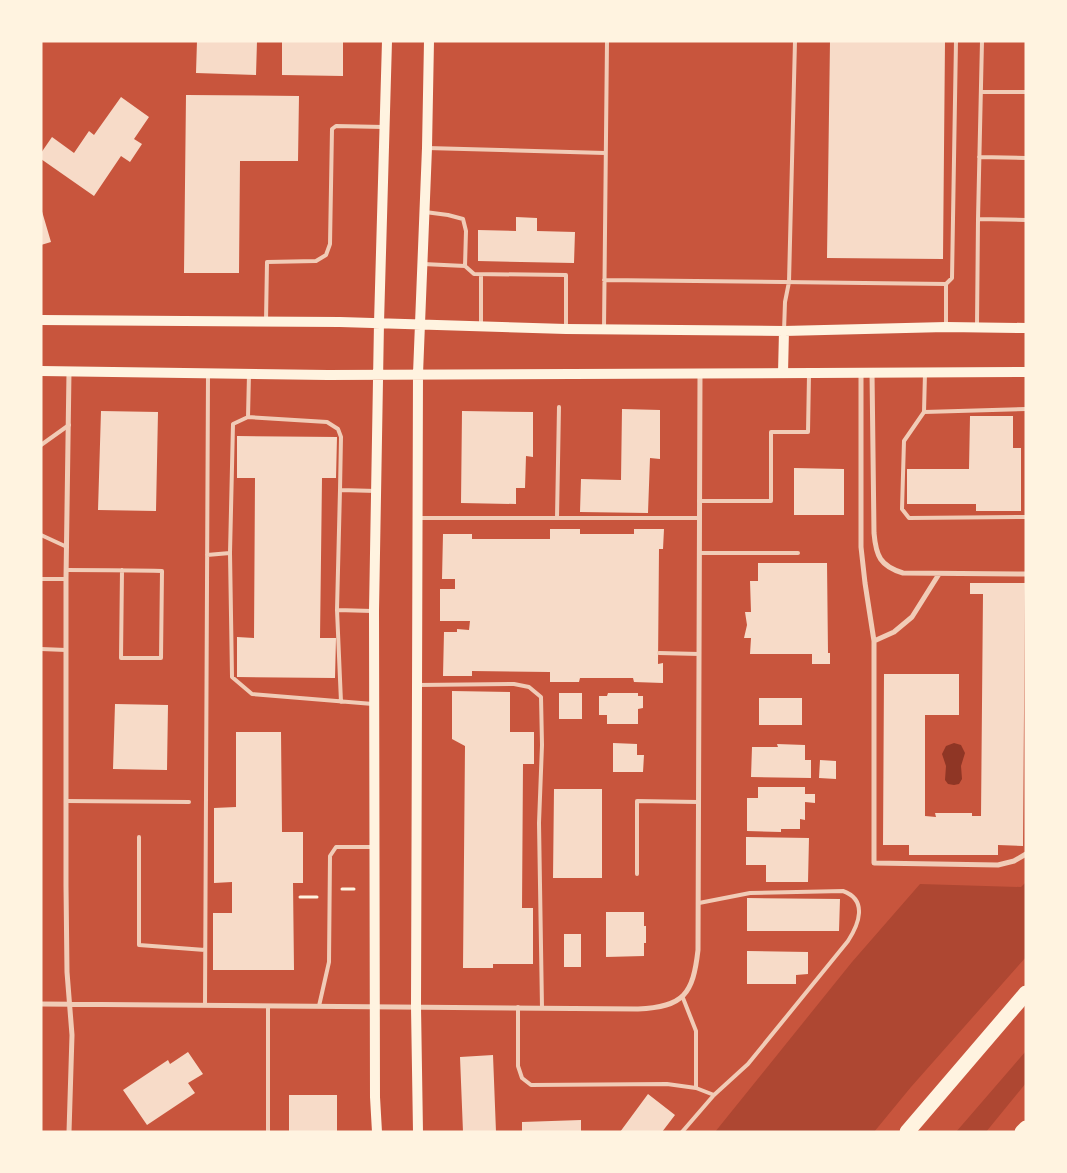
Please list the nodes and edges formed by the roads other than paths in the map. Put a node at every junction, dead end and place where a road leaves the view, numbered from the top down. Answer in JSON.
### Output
{"nodes":[{"id":1,"x":387,"y":41,"type":"edge"},
{"id":2,"x":429,"y":41,"type":"edge"},
{"id":3,"x":607,"y":41,"type":"edge"},
{"id":4,"x":796,"y":41,"type":"edge"},
{"id":5,"x":956,"y":41,"type":"edge"},
{"id":6,"x":982,"y":41,"type":"edge"},
{"id":7,"x":981,"y":92,"type":"junction"},
{"id":8,"x":1026,"y":92,"type":"edge"},
{"id":9,"x":386,"y":126,"type":"junction"},
{"id":10,"x":428,"y":148,"type":"junction"},
{"id":11,"x":605,"y":153,"type":"junction"},
{"id":12,"x":979,"y":157,"type":"junction"},
{"id":13,"x":1026,"y":158,"type":"edge"},
{"id":14,"x":426,"y":212,"type":"junction"},
{"id":15,"x":978,"y":219,"type":"junction"},
{"id":16,"x":1026,"y":220,"type":"edge"},
{"id":17,"x":423,"y":264,"type":"junction"},
{"id":18,"x":465,"y":266,"type":"junction"},
{"id":19,"x":482,"y":275,"type":"junction"},
{"id":20,"x":604,"y":280,"type":"junction"},
{"id":21,"x":789,"y":282,"type":"junction"},
{"id":22,"x":946,"y":284,"type":"junction"},
{"id":23,"x":41,"y":320,"type":"edge"},
{"id":24,"x":266,"y":321,"type":"junction"},
{"id":25,"x":379,"y":323,"type":"junction"},
{"id":26,"x":421,"y":325,"type":"junction"},
{"id":27,"x":946,"y":327,"type":"junction"},
{"id":28,"x":481,"y":328,"type":"junction"},
{"id":29,"x":977,"y":328,"type":"junction"},
{"id":30,"x":1026,"y":328,"type":"edge"},
{"id":31,"x":566,"y":329,"type":"junction"},
{"id":32,"x":604,"y":329,"type":"junction"},
{"id":33,"x":784,"y":330,"type":"junction"},
{"id":34,"x":41,"y":371,"type":"edge"},
{"id":35,"x":69,"y":372,"type":"junction"},
{"id":36,"x":809,"y":372,"type":"junction"},
{"id":37,"x":861,"y":372,"type":"junction"},
{"id":38,"x":872,"y":372,"type":"junction"},
{"id":39,"x":925,"y":372,"type":"junction"},
{"id":40,"x":1026,"y":372,"type":"edge"},
{"id":41,"x":208,"y":373,"type":"junction"},
{"id":42,"x":783,"y":373,"type":"junction"},
{"id":43,"x":249,"y":374,"type":"junction"},
{"id":44,"x":378,"y":374,"type":"junction"},
{"id":45,"x":418,"y":374,"type":"junction"},
{"id":46,"x":700,"y":374,"type":"junction"},
{"id":47,"x":559,"y":407,"type":"dead end"},
{"id":48,"x":1026,"y":409,"type":"edge"},
{"id":49,"x":924,"y":412,"type":"junction"},
{"id":50,"x":248,"y":417,"type":"junction"},
{"id":51,"x":69,"y":425,"type":"junction"},
{"id":52,"x":41,"y":445,"type":"edge"},
{"id":53,"x":340,"y":490,"type":"junction"},
{"id":54,"x":376,"y":491,"type":"junction"},
{"id":55,"x":699,"y":501,"type":"junction"},
{"id":56,"x":1026,"y":517,"type":"edge"},
{"id":57,"x":418,"y":518,"type":"junction"},
{"id":58,"x":557,"y":518,"type":"junction"},
{"id":59,"x":699,"y":518,"type":"junction"},
{"id":60,"x":41,"y":535,"type":"edge"},
{"id":61,"x":67,"y":547,"type":"junction"},
{"id":62,"x":230,"y":553,"type":"junction"},
{"id":63,"x":699,"y":553,"type":"junction"},
{"id":64,"x":798,"y":553,"type":"dead end"},
{"id":65,"x":207,"y":555,"type":"junction"},
{"id":66,"x":66,"y":570,"type":"junction"},
{"id":67,"x":122,"y":570,"type":"junction"},
{"id":68,"x":939,"y":574,"type":"junction"},
{"id":69,"x":1026,"y":574,"type":"edge"},
{"id":70,"x":41,"y":579,"type":"edge"},
{"id":71,"x":66,"y":579,"type":"junction"},
{"id":72,"x":337,"y":610,"type":"junction"},
{"id":73,"x":374,"y":611,"type":"junction"},
{"id":74,"x":874,"y":641,"type":"junction"},
{"id":75,"x":41,"y":649,"type":"edge"},
{"id":76,"x":66,"y":650,"type":"junction"},
{"id":77,"x":659,"y":653,"type":"dead end"},
{"id":78,"x":699,"y":654,"type":"junction"},
{"id":79,"x":417,"y":685,"type":"junction"},
{"id":80,"x":340,"y":702,"type":"junction"},
{"id":81,"x":374,"y":705,"type":"junction"},
{"id":82,"x":66,"y":801,"type":"junction"},
{"id":83,"x":189,"y":802,"type":"dead end"},
{"id":84,"x":698,"y":802,"type":"junction"},
{"id":85,"x":139,"y":837,"type":"dead end"},
{"id":86,"x":375,"y":848,"type":"junction"},
{"id":87,"x":1026,"y":854,"type":"edge"},
{"id":88,"x":637,"y":874,"type":"dead end"},
{"id":89,"x":699,"y":902,"type":"junction"},
{"id":90,"x":205,"y":950,"type":"junction"},
{"id":91,"x":1026,"y":993,"type":"edge"},
{"id":92,"x":683,"y":998,"type":"junction"},
{"id":93,"x":41,"y":1004,"type":"edge"},
{"id":94,"x":69,"y":1004,"type":"junction"},
{"id":95,"x":205,"y":1005,"type":"junction"},
{"id":96,"x":268,"y":1006,"type":"junction"},
{"id":97,"x":319,"y":1006,"type":"junction"},
{"id":98,"x":375,"y":1007,"type":"junction"},
{"id":99,"x":416,"y":1007,"type":"junction"},
{"id":100,"x":518,"y":1008,"type":"junction"},
{"id":101,"x":542,"y":1008,"type":"junction"},
{"id":102,"x":696,"y":1088,"type":"junction"},
{"id":103,"x":714,"y":1095,"type":"junction"},
{"id":104,"x":1026,"y":1128,"type":"edge"},
{"id":105,"x":69,"y":1132,"type":"edge"},
{"id":106,"x":268,"y":1132,"type":"edge"},
{"id":107,"x":377,"y":1132,"type":"edge"},
{"id":108,"x":418,"y":1132,"type":"edge"},
{"id":109,"x":682,"y":1132,"type":"edge"},
{"id":110,"x":907,"y":1132,"type":"edge"},
{"id":111,"x":1022,"y":1132,"type":"edge"}],
"edges":[{"from":1,"to":9,"type":"main road"},
{"from":2,"to":10,"type":"main road"},
{"from":3,"to":11,"type":"lane"},
{"from":4,"to":21,"type":"lane"},
{"from":5,"to":22,"type":"lane"},
{"from":6,"to":7,"type":"lane"},
{"from":7,"to":8,"type":"lane"},
{"from":7,"to":12,"type":"lane"},
{"from":9,"to":24,"type":"lane"},
{"from":9,"to":25,"type":"main road"},
{"from":10,"to":11,"type":"lane"},
{"from":10,"to":14,"type":"main road"},
{"from":11,"to":20,"type":"lane"},
{"from":12,"to":13,"type":"lane"},
{"from":12,"to":15,"type":"lane"},
{"from":14,"to":17,"type":"main road"},
{"from":14,"to":18,"type":"lane"},
{"from":15,"to":16,"type":"lane"},
{"from":15,"to":29,"type":"lane"},
{"from":17,"to":18,"type":"lane"},
{"from":17,"to":26,"type":"main road"},
{"from":18,"to":19,"type":"lane"},
{"from":19,"to":28,"type":"lane"},
{"from":19,"to":31,"type":"lane"},
{"from":20,"to":21,"type":"lane"},
{"from":20,"to":32,"type":"lane"},
{"from":21,"to":22,"type":"lane"},
{"from":21,"to":33,"type":"lane"},
{"from":22,"to":27,"type":"lane"},
{"from":23,"to":24,"type":"main road"},
{"from":24,"to":25,"type":"main road"},
{"from":25,"to":26,"type":"main road"},
{"from":25,"to":44,"type":"main road"},
{"from":26,"to":28,"type":"main road"},
{"from":26,"to":45,"type":"main road"},
{"from":27,"to":29,"type":"main road"},
{"from":27,"to":33,"type":"main road"},
{"from":28,"to":31,"type":"main road"},
{"from":29,"to":30,"type":"main road"},
{"from":31,"to":32,"type":"main road"},
{"from":32,"to":33,"type":"main road"},
{"from":33,"to":42,"type":"main road"},
{"from":34,"to":35,"type":"main road"},
{"from":35,"to":41,"type":"main road"},
{"from":35,"to":51,"type":"street"},
{"from":36,"to":37,"type":"main road"},
{"from":36,"to":42,"type":"main road"},
{"from":36,"to":55,"type":"lane"},
{"from":37,"to":38,"type":"main road"},
{"from":37,"to":74,"type":"street"},
{"from":38,"to":39,"type":"main road"},
{"from":38,"to":68,"type":"street"},
{"from":39,"to":40,"type":"main road"},
{"from":39,"to":49,"type":"lane"},
{"from":41,"to":43,"type":"main road"},
{"from":41,"to":65,"type":"lane"},
{"from":42,"to":46,"type":"main road"},
{"from":43,"to":44,"type":"main road"},
{"from":43,"to":50,"type":"lane"},
{"from":44,"to":45,"type":"main road"},
{"from":44,"to":54,"type":"main road"},
{"from":45,"to":46,"type":"main road"},
{"from":45,"to":57,"type":"main road"},
{"from":46,"to":55,"type":"street"},
{"from":47,"to":58,"type":"lane"},
{"from":48,"to":49,"type":"lane"},
{"from":49,"to":56,"type":"lane"},
{"from":50,"to":53,"type":"lane"},
{"from":50,"to":62,"type":"lane"},
{"from":51,"to":52,"type":"lane"},
{"from":51,"to":61,"type":"street"},
{"from":53,"to":54,"type":"lane"},
{"from":53,"to":72,"type":"lane"},
{"from":54,"to":73,"type":"main road"},
{"from":55,"to":59,"type":"street"},
{"from":57,"to":58,"type":"lane"},
{"from":57,"to":79,"type":"main road"},
{"from":58,"to":59,"type":"lane"},
{"from":59,"to":63,"type":"street"},
{"from":60,"to":61,"type":"lane"},
{"from":61,"to":66,"type":"street"},
{"from":62,"to":65,"type":"lane"},
{"from":62,"to":80,"type":"lane"},
{"from":63,"to":64,"type":"lane"},
{"from":63,"to":78,"type":"street"},
{"from":65,"to":90,"type":"lane"},
{"from":66,"to":67,"type":"lane"},
{"from":66,"to":71,"type":"street"},
{"from":67,"to":67,"type":"lane"},
{"from":68,"to":69,"type":"street"},
{"from":68,"to":74,"type":"street"},
{"from":70,"to":71,"type":"lane"},
{"from":71,"to":76,"type":"street"},
{"from":72,"to":73,"type":"lane"},
{"from":72,"to":80,"type":"lane"},
{"from":73,"to":81,"type":"main road"},
{"from":74,"to":87,"type":"street"},
{"from":75,"to":76,"type":"lane"},
{"from":76,"to":82,"type":"street"},
{"from":77,"to":78,"type":"lane"},
{"from":78,"to":84,"type":"street"},
{"from":79,"to":99,"type":"main road"},
{"from":79,"to":101,"type":"lane"},
{"from":80,"to":81,"type":"lane"},
{"from":81,"to":86,"type":"main road"},
{"from":82,"to":83,"type":"lane"},
{"from":82,"to":94,"type":"street"},
{"from":84,"to":88,"type":"lane"},
{"from":84,"to":89,"type":"street"},
{"from":85,"to":90,"type":"lane"},
{"from":86,"to":97,"type":"lane"},
{"from":86,"to":98,"type":"main road"},
{"from":89,"to":92,"type":"street"},
{"from":89,"to":103,"type":"lane"},
{"from":90,"to":95,"type":"lane"},
{"from":91,"to":110,"type":"highway"},
{"from":92,"to":101,"type":"street"},
{"from":92,"to":102,"type":"lane"},
{"from":93,"to":94,"type":"street"},
{"from":94,"to":95,"type":"street"},
{"from":94,"to":105,"type":"street"},
{"from":95,"to":96,"type":"street"},
{"from":96,"to":97,"type":"street"},
{"from":96,"to":106,"type":"lane"},
{"from":97,"to":98,"type":"street"},
{"from":98,"to":99,"type":"street"},
{"from":98,"to":107,"type":"main road"},
{"from":99,"to":100,"type":"street"},
{"from":99,"to":108,"type":"main road"},
{"from":100,"to":101,"type":"street"},
{"from":100,"to":102,"type":"lane"},
{"from":102,"to":103,"type":"lane"},
{"from":103,"to":109,"type":"lane"},
{"from":104,"to":111,"type":"highway"}]}
